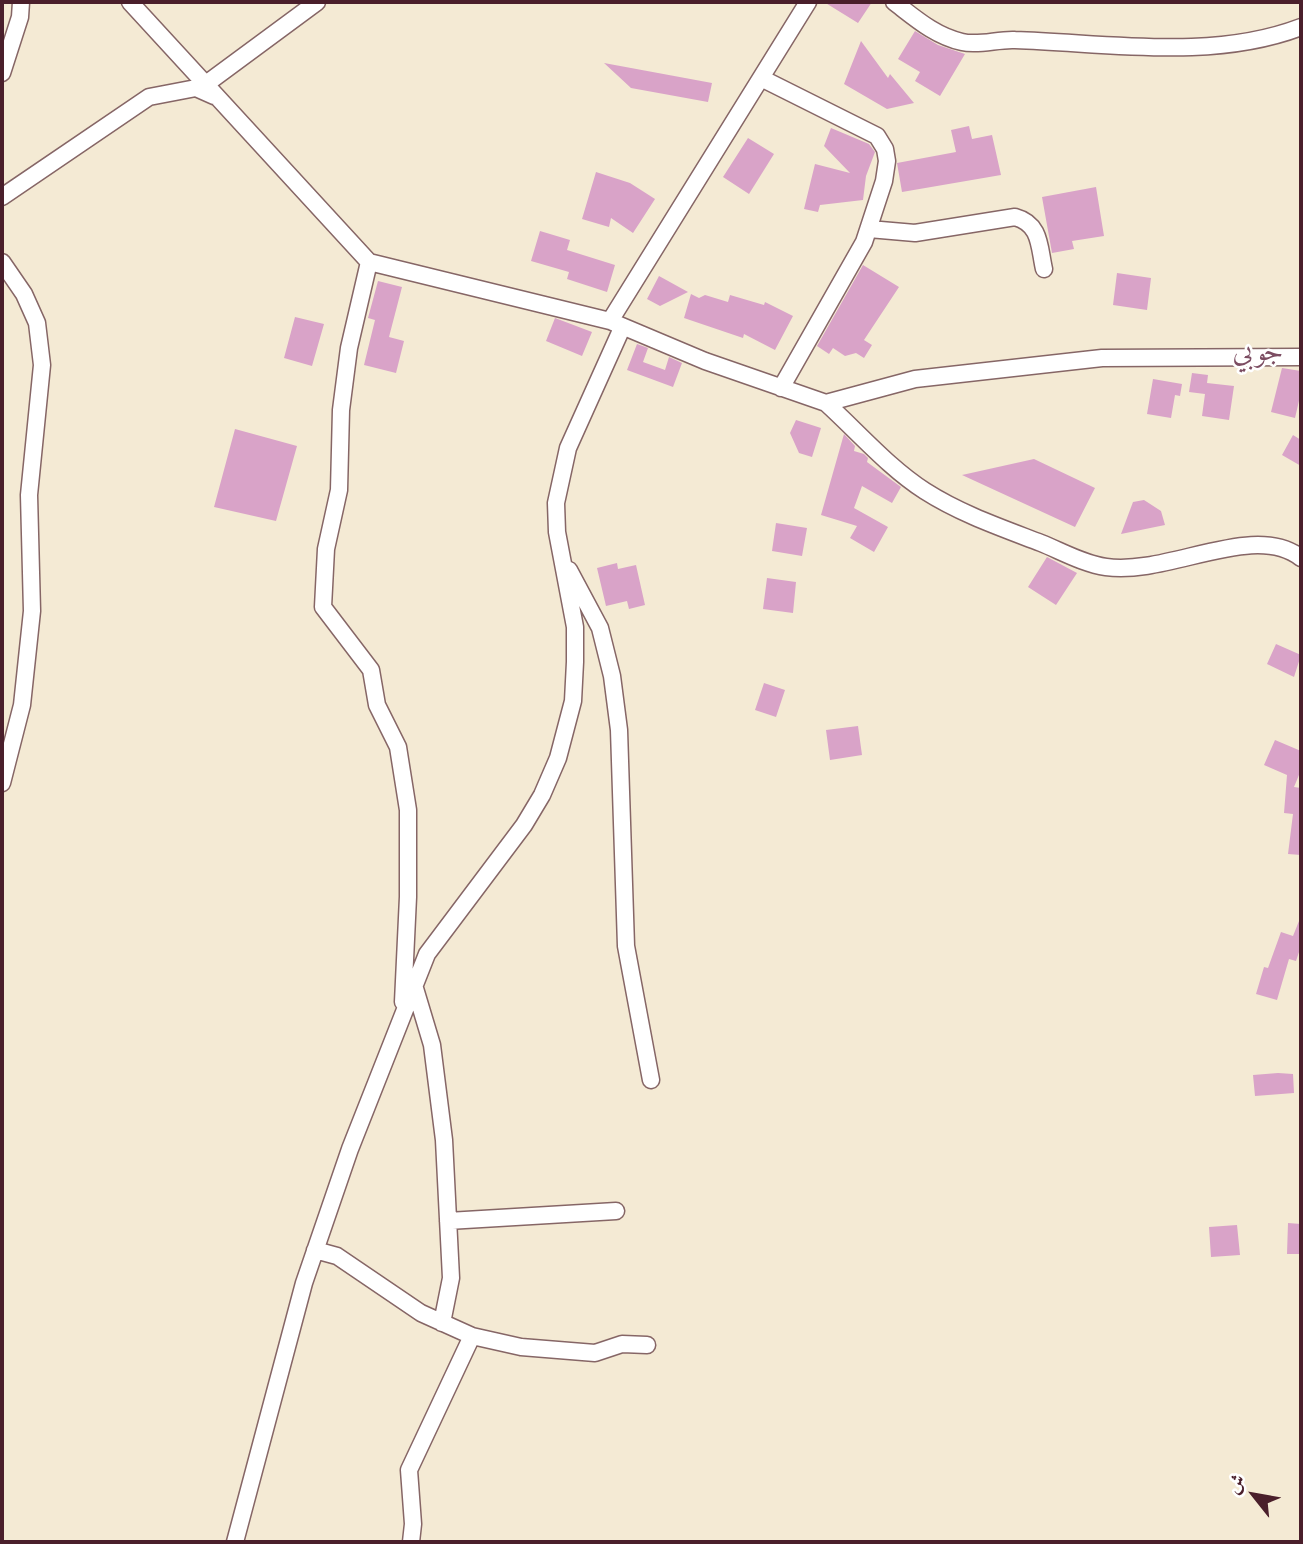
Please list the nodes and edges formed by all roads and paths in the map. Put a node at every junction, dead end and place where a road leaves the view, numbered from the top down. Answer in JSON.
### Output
{"nodes":[{"id":1,"x":21,"y":2,"type":"edge"},
{"id":2,"x":130,"y":2,"type":"edge"},
{"id":3,"x":317,"y":2,"type":"edge"},
{"id":4,"x":808,"y":2,"type":"edge"},
{"id":5,"x":894,"y":2,"type":"edge"},
{"id":6,"x":1301,"y":27,"type":"edge"},
{"id":7,"x":2,"y":73,"type":"edge"},
{"id":8,"x":763,"y":79,"type":"junction"},
{"id":9,"x":206,"y":84,"type":"junction"},
{"id":10,"x":220,"y":99,"type":"junction"},
{"id":11,"x":2,"y":197,"type":"edge"},
{"id":12,"x":869,"y":229,"type":"junction"},
{"id":13,"x":2,"y":262,"type":"edge"},
{"id":14,"x":369,"y":262,"type":"junction"},
{"id":15,"x":1044,"y":269,"type":"dead end"},
{"id":16,"x":616,"y":324,"type":"junction"},
{"id":17,"x":1301,"y":357,"type":"edge"},
{"id":18,"x":781,"y":388,"type":"junction"},
{"id":19,"x":826,"y":403,"type":"junction"},
{"id":20,"x":560,"y":552,"type":"junction"},
{"id":21,"x":1301,"y":558,"type":"edge"},
{"id":22,"x":2,"y":782,"type":"edge"},
{"id":23,"x":414,"y":985,"type":"junction"},
{"id":24,"x":403,"y":1014,"type":"junction"},
{"id":25,"x":651,"y":1080,"type":"dead end"},
{"id":26,"x":617,"y":1211,"type":"dead end"},
{"id":27,"x":448,"y":1221,"type":"junction"},
{"id":28,"x":315,"y":1250,"type":"junction"},
{"id":29,"x":442,"y":1323,"type":"junction"},
{"id":30,"x":472,"y":1336,"type":"junction"},
{"id":31,"x":647,"y":1345,"type":"dead end"},
{"id":32,"x":235,"y":1542,"type":"edge"},
{"id":33,"x":411,"y":1542,"type":"edge"}],
"edges":[{"from":1,"to":7,"type":"street"},
{"from":2,"to":9,"type":"street"},
{"from":3,"to":9,"type":"street"},
{"from":4,"to":8,"type":"street"},
{"from":5,"to":6,"type":"street"},
{"from":8,"to":12,"type":"street"},
{"from":8,"to":16,"type":"street"},
{"from":9,"to":10,"type":"street"},
{"from":10,"to":11,"type":"street"},
{"from":10,"to":14,"type":"street"},
{"from":12,"to":15,"type":"street"},
{"from":12,"to":18,"type":"street"},
{"from":13,"to":22,"type":"street"},
{"from":14,"to":16,"type":"street"},
{"from":14,"to":24,"type":"street"},
{"from":16,"to":18,"type":"street"},
{"from":16,"to":20,"type":"street"},
{"from":17,"to":19,"type":"street"},
{"from":18,"to":19,"type":"street"},
{"from":19,"to":21,"type":"street"},
{"from":20,"to":23,"type":"street"},
{"from":20,"to":25,"type":"street"},
{"from":23,"to":24,"type":"street"},
{"from":23,"to":27,"type":"street"},
{"from":24,"to":28,"type":"street"},
{"from":26,"to":27,"type":"street"},
{"from":27,"to":29,"type":"street"},
{"from":28,"to":29,"type":"street"},
{"from":28,"to":32,"type":"street"},
{"from":29,"to":30,"type":"street"},
{"from":30,"to":31,"type":"street"},
{"from":30,"to":33,"type":"street"}]}
